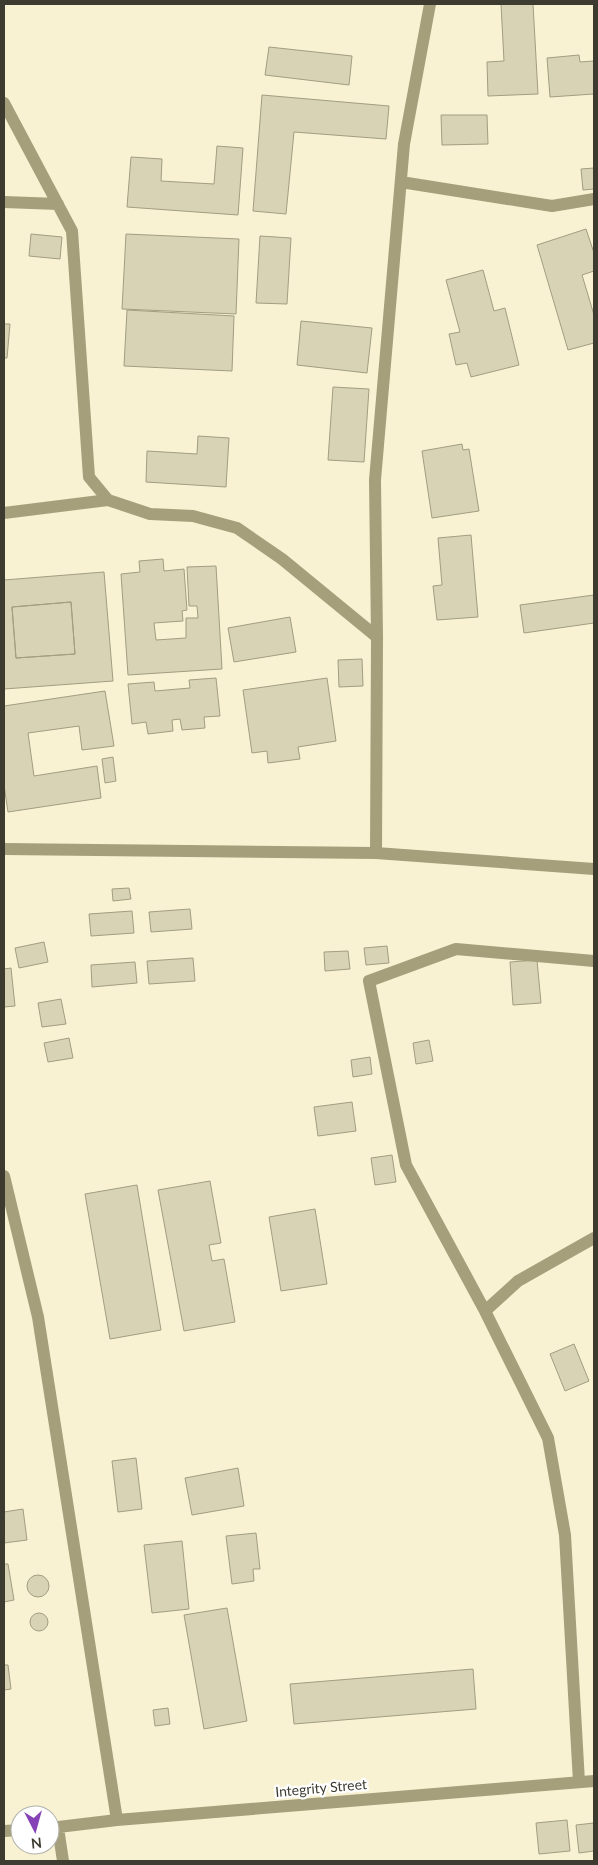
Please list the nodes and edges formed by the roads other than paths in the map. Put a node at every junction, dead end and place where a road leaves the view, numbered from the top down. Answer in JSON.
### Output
{"nodes":[{"id":1,"x":430,"y":4,"type":"edge"},
{"id":2,"x":4,"y":103,"type":"edge"},
{"id":3,"x":401,"y":182,"type":"junction"},
{"id":4,"x":594,"y":199,"type":"edge"},
{"id":5,"x":4,"y":202,"type":"edge"},
{"id":6,"x":58,"y":204,"type":"junction"},
{"id":7,"x":108,"y":500,"type":"junction"},
{"id":8,"x":4,"y":513,"type":"edge"},
{"id":9,"x":377,"y":637,"type":"junction"},
{"id":10,"x":4,"y":849,"type":"edge"},
{"id":11,"x":376,"y":853,"type":"junction"},
{"id":12,"x":594,"y":869,"type":"edge"},
{"id":13,"x":594,"y":961,"type":"edge"},
{"id":14,"x":4,"y":1176,"type":"edge"},
{"id":15,"x":594,"y":1238,"type":"edge"},
{"id":16,"x":485,"y":1311,"type":"junction"},
{"id":17,"x":594,"y":1781,"type":"edge"},
{"id":18,"x":579,"y":1782,"type":"junction"},
{"id":19,"x":118,"y":1820,"type":"junction"},
{"id":20,"x":60,"y":1827,"type":"edge"}],
"edges":[{"from":1,"to":3,"type":"street"},
{"from":2,"to":6,"type":"street"},
{"from":3,"to":4,"type":"street"},
{"from":3,"to":9,"type":"street"},
{"from":5,"to":6,"type":"street"},
{"from":6,"to":7,"type":"street"},
{"from":7,"to":8,"type":"street"},
{"from":7,"to":9,"type":"street"},
{"from":9,"to":11,"type":"street"},
{"from":10,"to":11,"type":"street"},
{"from":11,"to":12,"type":"street"},
{"from":13,"to":16,"type":"street"},
{"from":14,"to":19,"type":"street"},
{"from":15,"to":16,"type":"street"},
{"from":16,"to":18,"type":"street"},
{"from":17,"to":18,"type":"street","name":"Integrity Street"},
{"from":18,"to":19,"type":"street","name":"Integrity Street"},
{"from":19,"to":20,"type":"street","name":"Integrity Street"}]}
